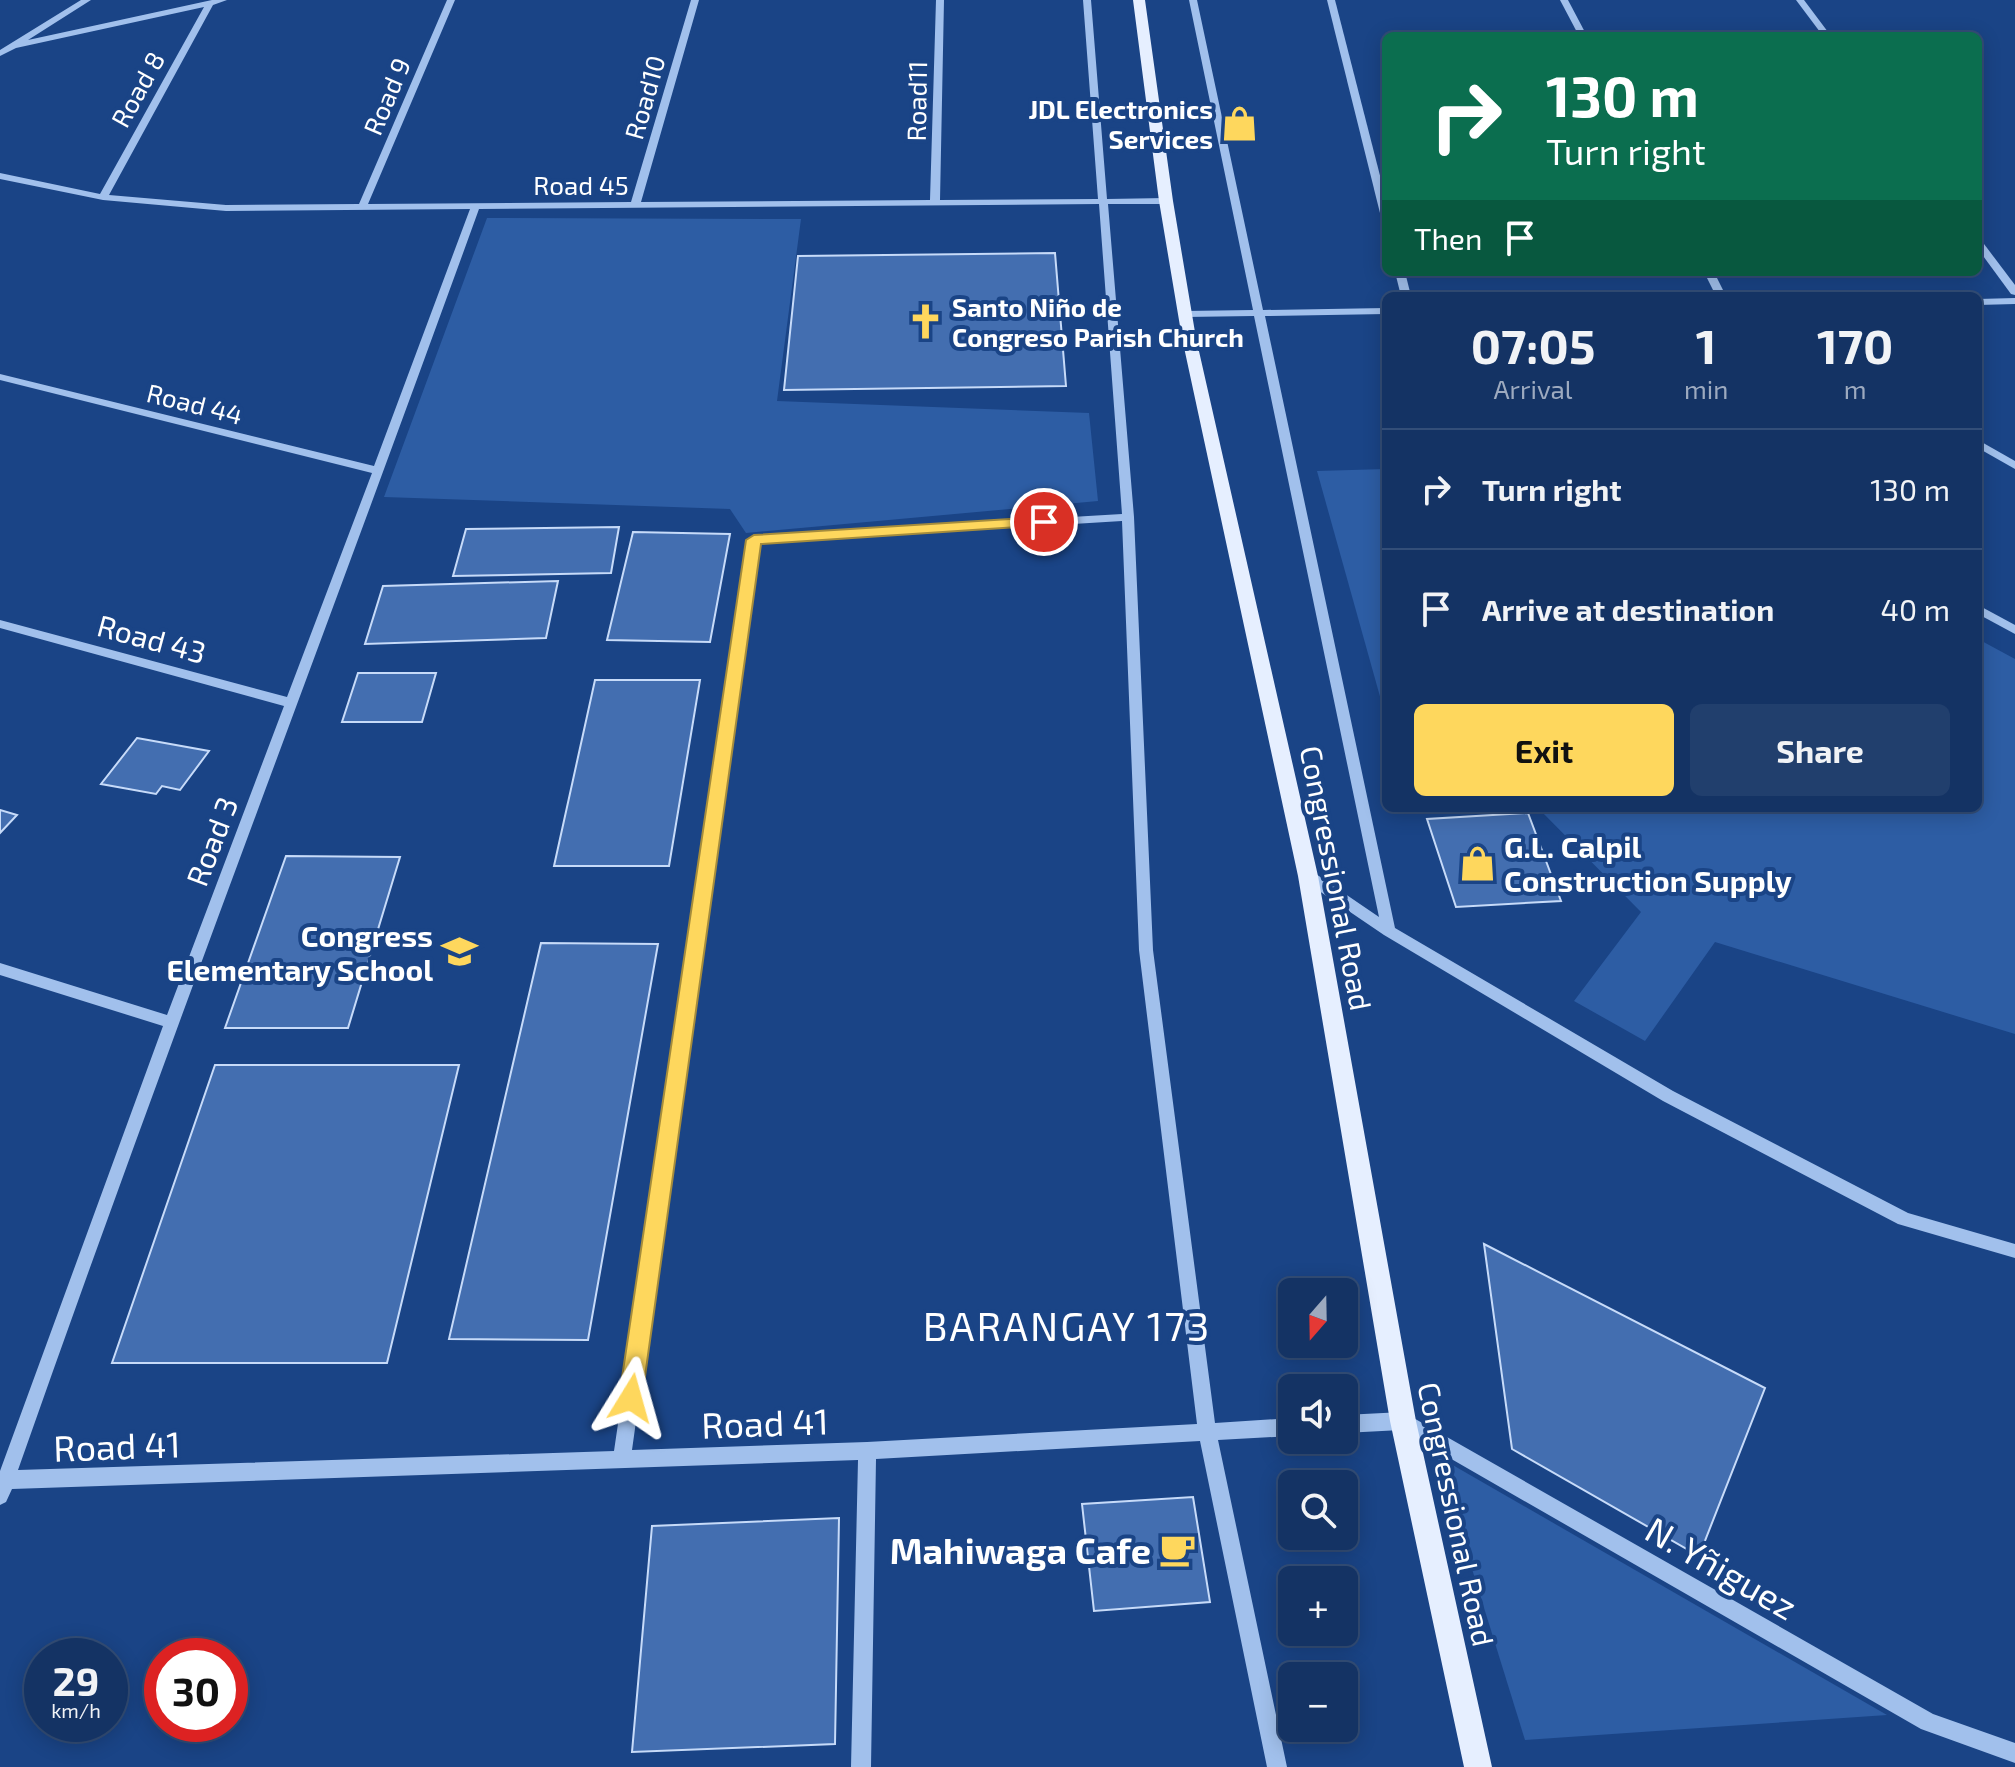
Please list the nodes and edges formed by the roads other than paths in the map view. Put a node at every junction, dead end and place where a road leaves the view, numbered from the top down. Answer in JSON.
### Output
{"nodes":[{"id":1,"x":87,"y":0,"type":"edge"},
{"id":2,"x":223,"y":0,"type":"edge"},
{"id":3,"x":451,"y":0,"type":"edge"},
{"id":4,"x":695,"y":0,"type":"edge"},
{"id":5,"x":940,"y":0,"type":"edge"},
{"id":6,"x":1087,"y":0,"type":"edge"},
{"id":7,"x":1139,"y":0,"type":"edge"},
{"id":8,"x":1193,"y":0,"type":"edge"},
{"id":9,"x":1331,"y":0,"type":"edge"},
{"id":10,"x":1564,"y":0,"type":"edge"},
{"id":11,"x":1800,"y":0,"type":"edge"},
{"id":12,"x":210,"y":3,"type":"junction"},
{"id":13,"x":1581,"y":32,"type":"edge"},
{"id":14,"x":1824,"y":32,"type":"edge"},
{"id":15,"x":12,"y":46,"type":"junction"},
{"id":16,"x":0,"y":54,"type":"edge"},
{"id":17,"x":0,"y":176,"type":"edge"},
{"id":18,"x":103,"y":197,"type":"junction"},
{"id":19,"x":1104,"y":201,"type":"junction"},
{"id":20,"x":1166,"y":201,"type":"junction"},
{"id":21,"x":1382,"y":201,"type":"edge"},
{"id":22,"x":935,"y":203,"type":"junction"},
{"id":23,"x":635,"y":205,"type":"junction"},
{"id":24,"x":475,"y":207,"type":"junction"},
{"id":25,"x":362,"y":208,"type":"junction"},
{"id":26,"x":1982,"y":247,"type":"edge"},
{"id":27,"x":2015,"y":292,"type":"edge"},
{"id":28,"x":2015,"y":301,"type":"edge"},
{"id":29,"x":1982,"y":302,"type":"edge"},
{"id":30,"x":1382,"y":311,"type":"edge"},
{"id":31,"x":1260,"y":313,"type":"junction"},
{"id":32,"x":1185,"y":314,"type":"junction"},
{"id":33,"x":0,"y":377,"type":"edge"},
{"id":34,"x":1982,"y":445,"type":"edge"},
{"id":35,"x":2015,"y":466,"type":"edge"},
{"id":36,"x":379,"y":471,"type":"junction"},
{"id":37,"x":1128,"y":517,"type":"junction"},
{"id":38,"x":1982,"y":611,"type":"edge"},
{"id":39,"x":0,"y":624,"type":"edge"},
{"id":40,"x":2015,"y":630,"type":"edge"},
{"id":41,"x":291,"y":703,"type":"junction"},
{"id":42,"x":1308,"y":876,"type":"junction"},
{"id":43,"x":1389,"y":931,"type":"junction"},
{"id":44,"x":0,"y":969,"type":"edge"},
{"id":45,"x":169,"y":1022,"type":"junction"},
{"id":46,"x":2015,"y":1251,"type":"edge"},
{"id":47,"x":1403,"y":1421,"type":"junction"},
{"id":48,"x":1358,"y":1423,"type":"edge"},
{"id":49,"x":1278,"y":1428,"type":"edge"},
{"id":50,"x":1207,"y":1431,"type":"junction"},
{"id":51,"x":867,"y":1451,"type":"junction"},
{"id":52,"x":622,"y":1459,"type":"junction"},
{"id":53,"x":2,"y":1486,"type":"edge"},
{"id":54,"x":2015,"y":1753,"type":"edge"},
{"id":55,"x":861,"y":1767,"type":"edge"},
{"id":56,"x":1277,"y":1767,"type":"edge"},
{"id":57,"x":1478,"y":1767,"type":"edge"}],
"edges":[{"from":1,"to":15,"type":"street"},
{"from":2,"to":12,"type":"street"},
{"from":3,"to":25,"type":"street","name":"Road 9"},
{"from":4,"to":23,"type":"street","name":"Road10"},
{"from":5,"to":22,"type":"street","name":"Road11"},
{"from":6,"to":19,"type":"street"},
{"from":7,"to":20,"type":"main road","name":"Congressional Road"},
{"from":8,"to":31,"type":"street"},
{"from":9,"to":21,"type":"street"},
{"from":10,"to":13,"type":"street"},
{"from":11,"to":14,"type":"street"},
{"from":12,"to":15,"type":"street"},
{"from":12,"to":18,"type":"street","name":"Road 8"},
{"from":15,"to":16,"type":"street"},
{"from":17,"to":18,"type":"street","name":"Road 45"},
{"from":18,"to":25,"type":"street","name":"Road 45"},
{"from":19,"to":20,"type":"street","name":"Road 45"},
{"from":19,"to":22,"type":"street","name":"Road 45"},
{"from":19,"to":37,"type":"street"},
{"from":20,"to":32,"type":"main road","name":"Congressional Road"},
{"from":22,"to":23,"type":"street","name":"Road 45"},
{"from":23,"to":24,"type":"street","name":"Road 45"},
{"from":24,"to":25,"type":"street","name":"Road 45"},
{"from":24,"to":36,"type":"street","name":"Road 3"},
{"from":26,"to":27,"type":"street"},
{"from":28,"to":29,"type":"street"},
{"from":30,"to":31,"type":"street"},
{"from":31,"to":32,"type":"street"},
{"from":31,"to":43,"type":"street"},
{"from":32,"to":42,"type":"main road","name":"Congressional Road"},
{"from":33,"to":36,"type":"street","name":"Road 44"},
{"from":34,"to":35,"type":"street"},
{"from":36,"to":41,"type":"street","name":"Road 3"},
{"from":37,"to":50,"type":"street"},
{"from":37,"to":52,"type":"street"},
{"from":38,"to":40,"type":"street"},
{"from":39,"to":41,"type":"street","name":"Road 43"},
{"from":41,"to":45,"type":"street","name":"Road 3"},
{"from":42,"to":43,"type":"street"},
{"from":42,"to":47,"type":"main road","name":"Congressional Road"},
{"from":43,"to":46,"type":"street"},
{"from":44,"to":45,"type":"street"},
{"from":45,"to":53,"type":"street","name":"Road 3"},
{"from":47,"to":48,"type":"street"},
{"from":47,"to":54,"type":"street","name":"N. Yñiguez"},
{"from":47,"to":57,"type":"main road","name":"Congressional Road"},
{"from":49,"to":50,"type":"street","name":"Road 41"},
{"from":50,"to":51,"type":"street","name":"Road 41"},
{"from":50,"to":56,"type":"street"},
{"from":51,"to":52,"type":"street","name":"Road 41"},
{"from":51,"to":55,"type":"street"},
{"from":52,"to":53,"type":"street","name":"Road 41"}]}
